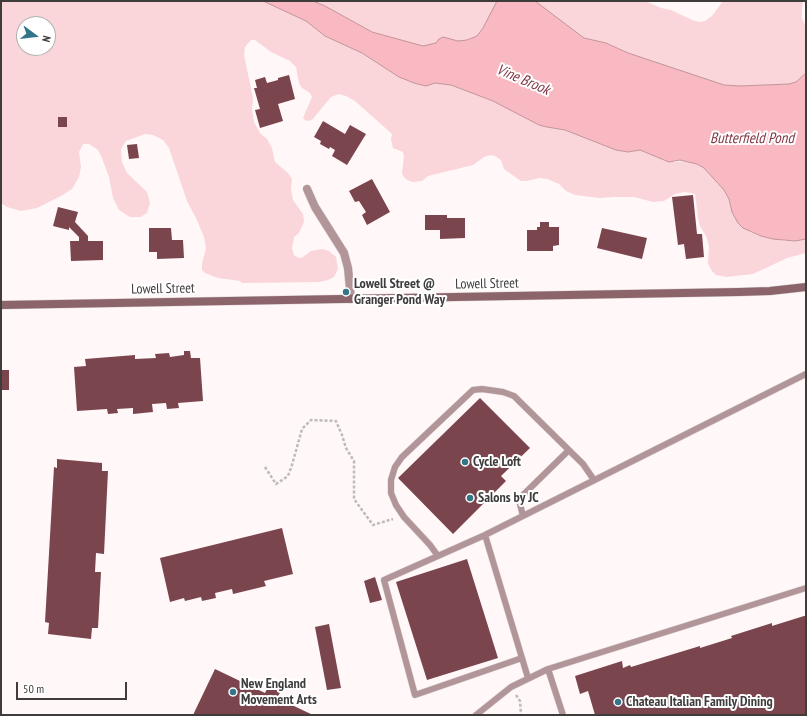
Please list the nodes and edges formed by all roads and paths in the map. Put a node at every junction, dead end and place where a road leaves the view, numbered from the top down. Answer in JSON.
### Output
{"nodes":[{"id":1,"x":306,"y":189,"type":"dead end"},
{"id":2,"x":806,"y":287,"type":"edge"},
{"id":3,"x":350,"y":299,"type":"junction"},
{"id":4,"x":1,"y":305,"type":"edge"},
{"id":5,"x":806,"y":374,"type":"edge"},
{"id":6,"x":568,"y":450,"type":"junction"},
{"id":7,"x":265,"y":467,"type":"dead end"},
{"id":8,"x":594,"y":480,"type":"junction"},
{"id":9,"x":404,"y":516,"type":"junction"},
{"id":10,"x":523,"y":516,"type":"junction"},
{"id":11,"x":485,"y":535,"type":"junction"},
{"id":12,"x":438,"y":556,"type":"junction"},
{"id":13,"x":806,"y":588,"type":"edge"},
{"id":14,"x":522,"y":658,"type":"junction"},
{"id":15,"x":548,"y":669,"type":"junction"},
{"id":16,"x":528,"y":678,"type":"junction"},
{"id":17,"x":511,"y":687,"type":"junction"},
{"id":18,"x":476,"y":715,"type":"edge"},
{"id":19,"x":522,"y":715,"type":"edge"},
{"id":20,"x":562,"y":715,"type":"edge"}],
"edges":[{"from":1,"to":3,"type":"street"},
{"from":2,"to":3,"type":"main road","name":"Lowell Street"},
{"from":3,"to":4,"type":"main road","name":"Lowell Street"},
{"from":5,"to":8,"type":"lane"},
{"from":6,"to":8,"type":"lane"},
{"from":6,"to":9,"type":"lane"},
{"from":6,"to":10,"type":"lane"},
{"from":7,"to":9,"type":"path"},
{"from":8,"to":10,"type":"lane"},
{"from":9,"to":12,"type":"lane"},
{"from":10,"to":11,"type":"lane"},
{"from":11,"to":12,"type":"lane"},
{"from":11,"to":14,"type":"lane"},
{"from":12,"to":14,"type":"lane"},
{"from":13,"to":15,"type":"lane"},
{"from":14,"to":16,"type":"lane"},
{"from":15,"to":16,"type":"lane"},
{"from":15,"to":20,"type":"lane"},
{"from":16,"to":17,"type":"lane"},
{"from":17,"to":18,"type":"lane"},
{"from":17,"to":19,"type":"path"}]}
